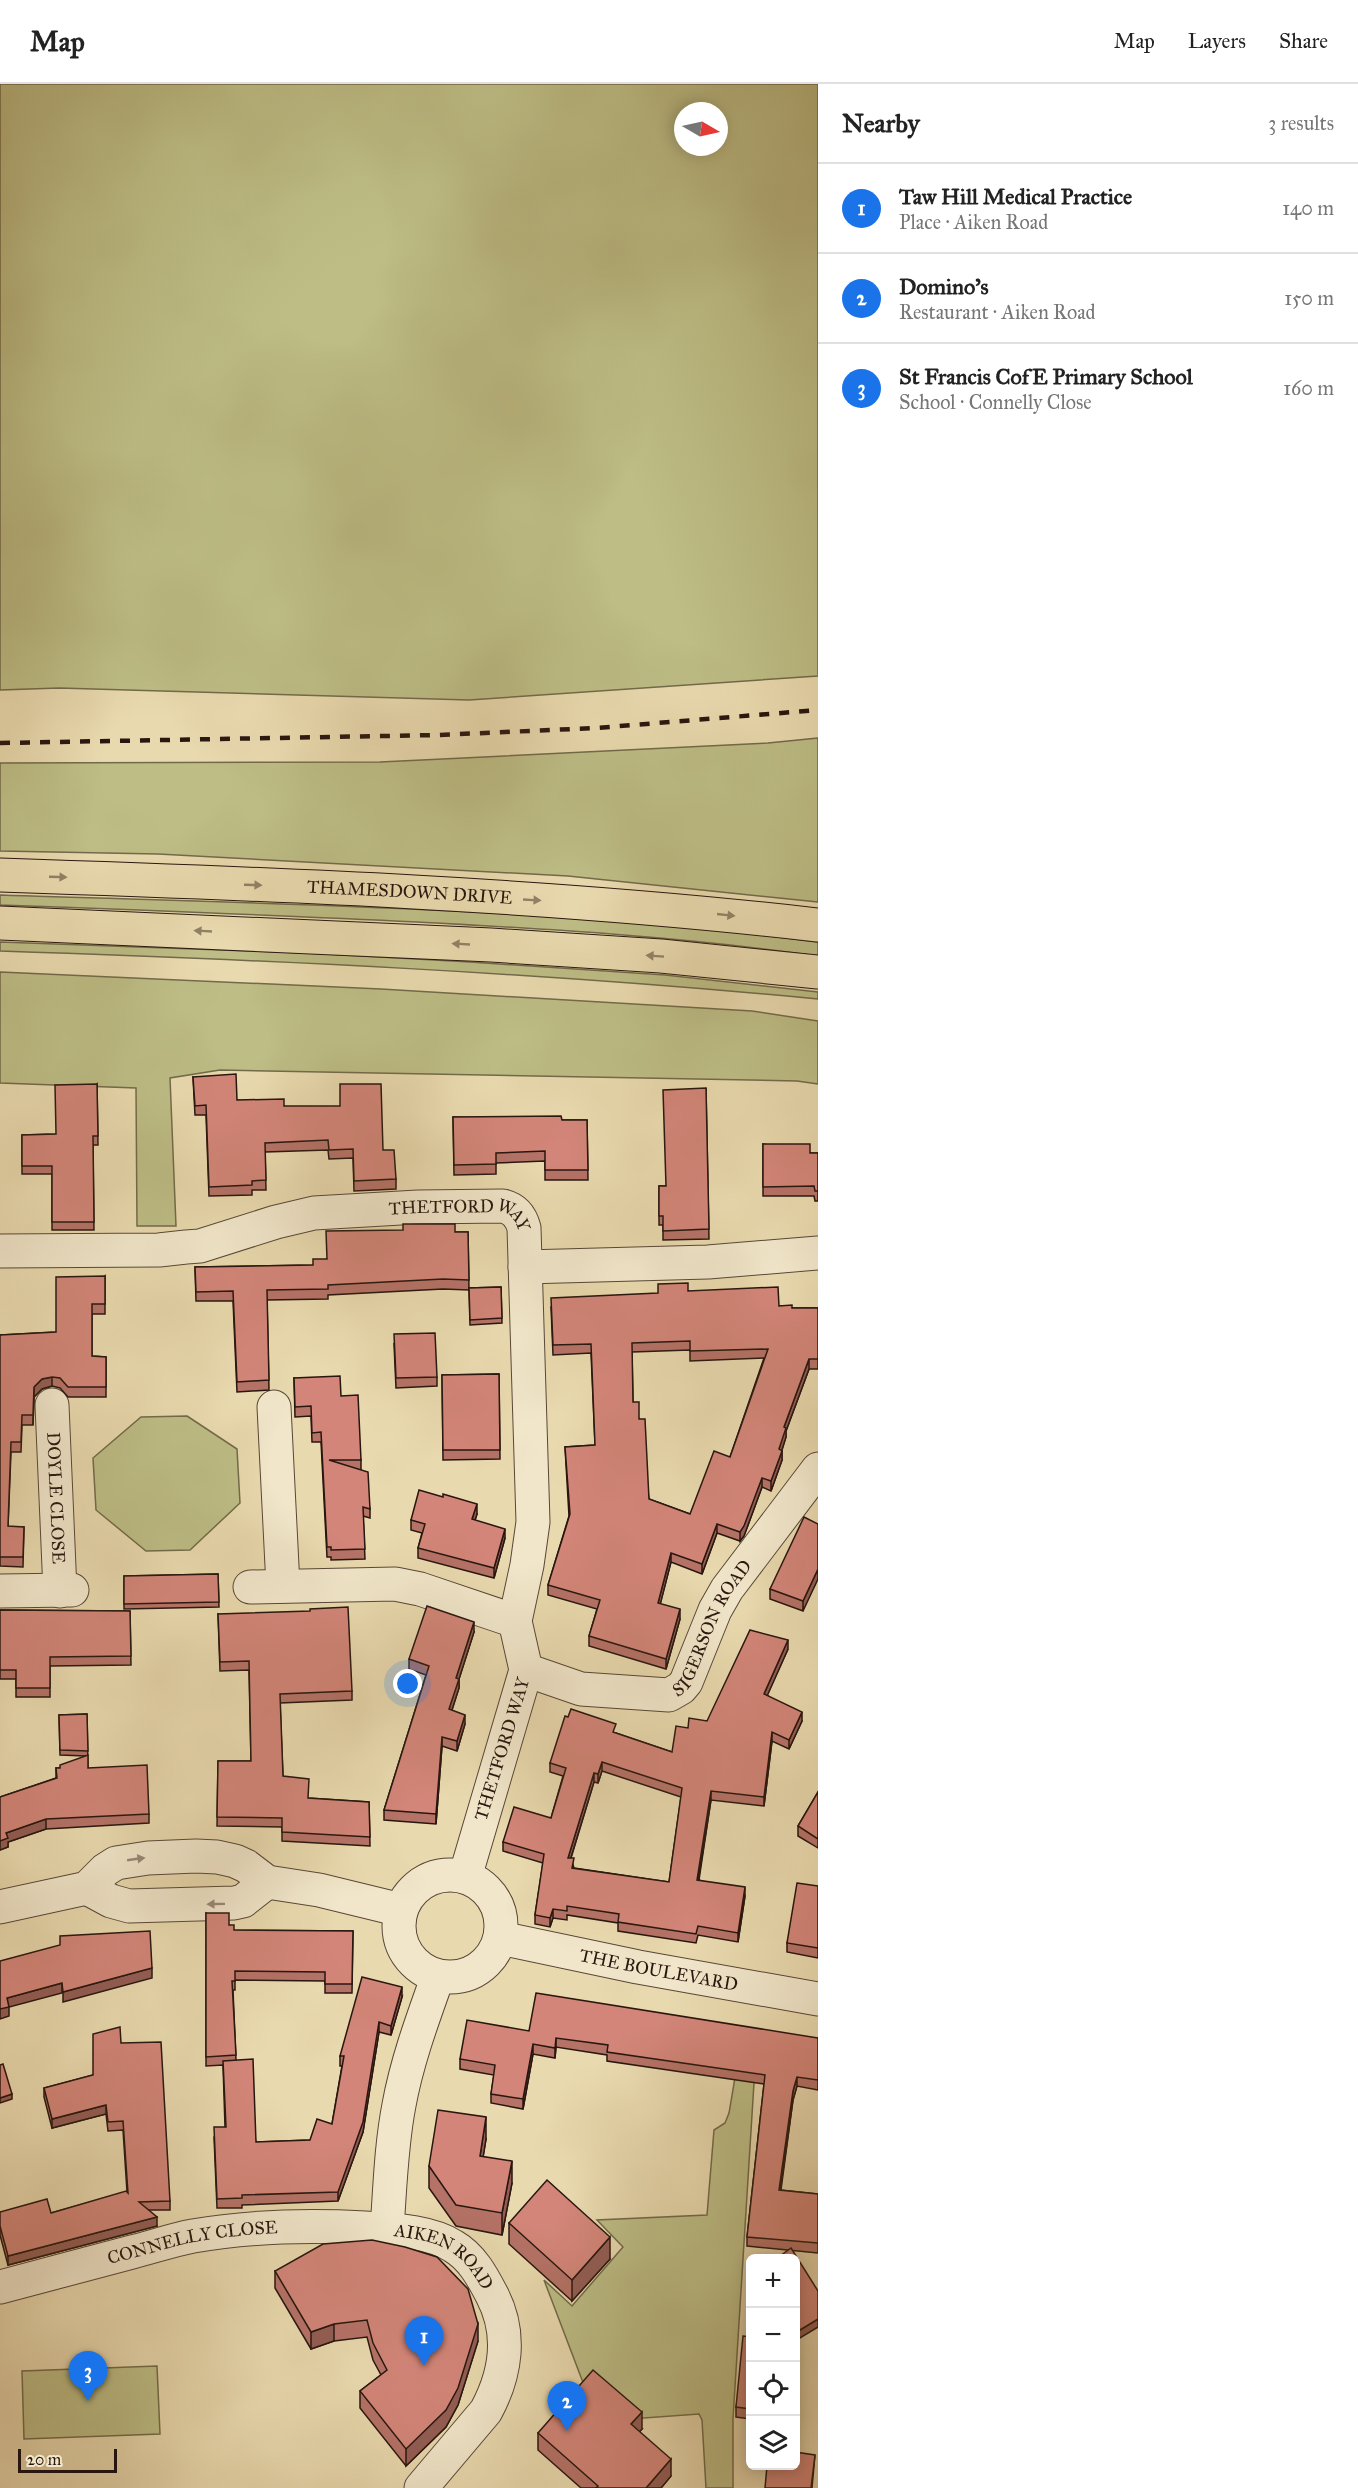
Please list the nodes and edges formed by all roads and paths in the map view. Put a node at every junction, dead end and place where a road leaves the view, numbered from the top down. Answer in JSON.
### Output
{"nodes":[{"id":1,"x":0,"y":875,"type":"edge"},
{"id":2,"x":0,"y":923,"type":"edge"},
{"id":3,"x":818,"y":925,"type":"edge"},
{"id":4,"x":818,"y":972,"type":"edge"},
{"id":5,"x":0,"y":1251,"type":"edge"},
{"id":6,"x":818,"y":1253,"type":"edge"},
{"id":7,"x":525,"y":1267,"type":"junction"},
{"id":8,"x":52,"y":1405,"type":"dead end"},
{"id":9,"x":274,"y":1407,"type":"dead end"},
{"id":10,"x":818,"y":1469,"type":"edge"},
{"id":11,"x":283,"y":1586,"type":"junction"},
{"id":12,"x":250,"y":1587,"type":"dead end"},
{"id":13,"x":0,"y":1591,"type":"edge"},
{"id":14,"x":515,"y":1621,"type":"junction"},
{"id":15,"x":526,"y":1670,"type":"junction"},
{"id":16,"x":465,"y":1877,"type":"junction"},
{"id":17,"x":267,"y":1882,"type":"junction"},
{"id":18,"x":87,"y":1888,"type":"junction"},
{"id":19,"x":0,"y":1907,"type":"edge"},
{"id":20,"x":401,"y":1910,"type":"junction"},
{"id":21,"x":500,"y":1938,"type":"junction"},
{"id":22,"x":438,"y":1976,"type":"junction"},
{"id":23,"x":818,"y":1999,"type":"edge"},
{"id":24,"x":387,"y":2229,"type":"junction"},
{"id":25,"x":0,"y":2287,"type":"edge"},
{"id":26,"x":421,"y":2488,"type":"edge"}],
"edges":[{"from":1,"to":3,"type":"main road","name":"THAMESDOWN DRIVE","one_way":true},
{"from":4,"to":2,"type":"main road","one_way":true},
{"from":5,"to":7,"type":"street","name":"THETFORD WAY"},
{"from":6,"to":7,"type":"street"},
{"from":7,"to":14,"type":"street","name":"THETFORD WAY"},
{"from":8,"to":13,"type":"street","name":"DOYLE CLOSE"},
{"from":9,"to":11,"type":"street"},
{"from":10,"to":15,"type":"street","name":"SIGERSON ROAD"},
{"from":11,"to":12,"type":"street"},
{"from":11,"to":14,"type":"street"},
{"from":14,"to":15,"type":"street","name":"THETFORD WAY"},
{"from":15,"to":16,"type":"street","name":"THETFORD WAY"},
{"from":16,"to":20,"type":"street"},
{"from":16,"to":21,"type":"street"},
{"from":17,"to":18,"type":"street","one_way":true},
{"from":18,"to":17,"type":"street","one_way":true},
{"from":17,"to":20,"type":"street"},
{"from":18,"to":19,"type":"street"},
{"from":20,"to":22,"type":"street"},
{"from":21,"to":22,"type":"street"},
{"from":21,"to":23,"type":"street","name":"THE BOULEVARD"},
{"from":22,"to":24,"type":"street","name":"AIKEN ROAD"},
{"from":24,"to":25,"type":"street","name":"CONNELLY CLOSE"},
{"from":24,"to":26,"type":"street","name":"AIKEN ROAD"}]}
